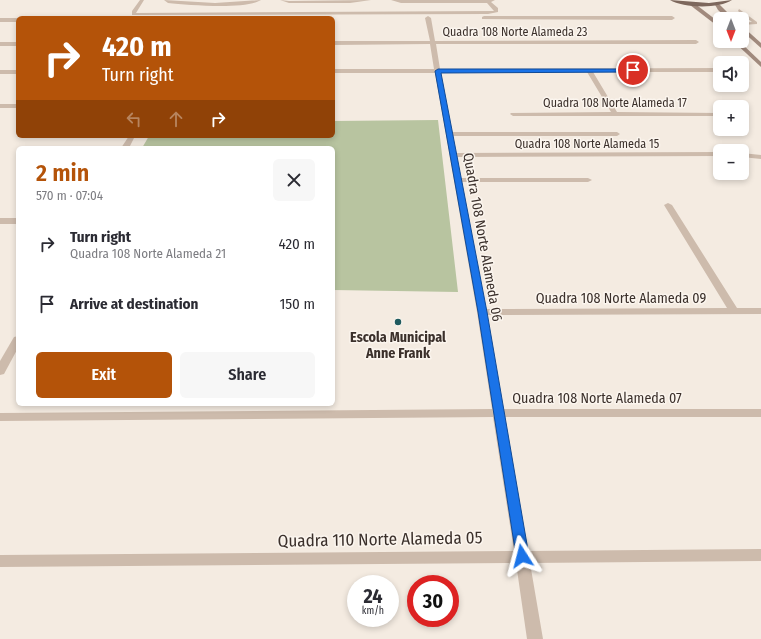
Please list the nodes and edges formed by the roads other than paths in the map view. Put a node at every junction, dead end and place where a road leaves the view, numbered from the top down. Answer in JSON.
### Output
{"nodes":[{"id":1,"x":142,"y":0,"type":"edge"},
{"id":2,"x":166,"y":0,"type":"edge"},
{"id":3,"x":259,"y":0,"type":"edge"},
{"id":4,"x":282,"y":0,"type":"edge"},
{"id":5,"x":369,"y":0,"type":"edge"},
{"id":6,"x":393,"y":0,"type":"edge"},
{"id":7,"x":672,"y":0,"type":"edge"},
{"id":8,"x":730,"y":0,"type":"edge"},
{"id":9,"x":491,"y":1,"type":"edge"},
{"id":10,"x":692,"y":4,"type":"junction"},
{"id":11,"x":716,"y":4,"type":"junction"},
{"id":12,"x":739,"y":10,"type":"dead end"},
{"id":13,"x":723,"y":12,"type":"edge"},
{"id":14,"x":742,"y":12,"type":"edge"},
{"id":15,"x":200,"y":16,"type":"edge"},
{"id":16,"x":489,"y":16,"type":"junction"},
{"id":17,"x":749,"y":17,"type":"edge"},
{"id":18,"x":428,"y":18,"type":"junction"},
{"id":19,"x":672,"y":18,"type":"dead end"},
{"id":20,"x":335,"y":19,"type":"edge"},
{"id":21,"x":0,"y":20,"type":"edge"},
{"id":22,"x":16,"y":20,"type":"edge"},
{"id":23,"x":713,"y":20,"type":"edge"},
{"id":24,"x":749,"y":23,"type":"edge"},
{"id":25,"x":749,"y":35,"type":"edge"},
{"id":26,"x":696,"y":42,"type":"dead end"},
{"id":27,"x":335,"y":43,"type":"edge"},
{"id":28,"x":433,"y":43,"type":"junction"},
{"id":29,"x":0,"y":44,"type":"edge"},
{"id":30,"x":16,"y":44,"type":"edge"},
{"id":31,"x":761,"y":46,"type":"edge"},
{"id":32,"x":743,"y":48,"type":"edge"},
{"id":33,"x":761,"y":65,"type":"edge"},
{"id":34,"x":589,"y":70,"type":"junction"},
{"id":35,"x":713,"y":70,"type":"edge"},
{"id":36,"x":335,"y":71,"type":"edge"},
{"id":37,"x":438,"y":71,"type":"junction"},
{"id":38,"x":0,"y":72,"type":"edge"},
{"id":39,"x":16,"y":72,"type":"edge"},
{"id":40,"x":0,"y":106,"type":"edge"},
{"id":41,"x":16,"y":106,"type":"edge"},
{"id":42,"x":512,"y":114,"type":"dead end"},
{"id":43,"x":615,"y":114,"type":"junction"},
{"id":44,"x":713,"y":114,"type":"edge"},
{"id":45,"x":450,"y":134,"type":"junction"},
{"id":46,"x":617,"y":134,"type":"dead end"},
{"id":47,"x":761,"y":152,"type":"edge"},
{"id":48,"x":749,"y":153,"type":"edge"},
{"id":49,"x":713,"y":154,"type":"edge"},
{"id":50,"x":454,"y":155,"type":"junction"},
{"id":51,"x":749,"y":155,"type":"edge"},
{"id":52,"x":761,"y":157,"type":"edge"},
{"id":53,"x":458,"y":180,"type":"junction"},
{"id":54,"x":588,"y":180,"type":"dead end"},
{"id":55,"x":668,"y":205,"type":"dead end"},
{"id":56,"x":0,"y":221,"type":"edge"},
{"id":57,"x":16,"y":221,"type":"edge"},
{"id":58,"x":734,"y":311,"type":"junction"},
{"id":59,"x":761,"y":311,"type":"edge"},
{"id":60,"x":482,"y":312,"type":"junction"},
{"id":61,"x":16,"y":343,"type":"edge"},
{"id":62,"x":0,"y":371,"type":"edge"},
{"id":63,"x":499,"y":413,"type":"junction"},
{"id":64,"x":761,"y":413,"type":"edge"},
{"id":65,"x":0,"y":417,"type":"edge"},
{"id":66,"x":761,"y":555,"type":"edge"},
{"id":67,"x":522,"y":556,"type":"junction"},
{"id":68,"x":0,"y":561,"type":"edge"},
{"id":69,"x":536,"y":639,"type":"edge"}],
"edges":[{"from":1,"to":15,"type":"street"},
{"from":2,"to":3,"type":"street"},
{"from":4,"to":5,"type":"street"},
{"from":6,"to":9,"type":"street"},
{"from":7,"to":10,"type":"main road"},
{"from":8,"to":11,"type":"main road"},
{"from":9,"to":16,"type":"street"},
{"from":10,"to":11,"type":"main road"},
{"from":10,"to":23,"type":"street"},
{"from":11,"to":13,"type":"street"},
{"from":12,"to":14,"type":"lane"},
{"from":15,"to":16,"type":"street"},
{"from":16,"to":18,"type":"street"},
{"from":16,"to":19,"type":"street"},
{"from":17,"to":24,"type":"lane"},
{"from":18,"to":20,"type":"street"},
{"from":18,"to":28,"type":"street","name":"Quadra 108 Norte Alameda 06"},
{"from":21,"to":22,"type":"street"},
{"from":25,"to":31,"type":"street"},
{"from":26,"to":28,"type":"street","name":"Quadra 108 Norte Alameda 23"},
{"from":27,"to":28,"type":"street","name":"Quadra 108 Norte Alameda 23"},
{"from":28,"to":37,"type":"street","name":"Quadra 108 Norte Alameda 06"},
{"from":29,"to":30,"type":"street"},
{"from":32,"to":33,"type":"street"},
{"from":34,"to":35,"type":"street"},
{"from":34,"to":37,"type":"street"},
{"from":34,"to":43,"type":"street"},
{"from":36,"to":37,"type":"street"},
{"from":37,"to":45,"type":"street","name":"Quadra 108 Norte Alameda 06"},
{"from":38,"to":39,"type":"street"},
{"from":40,"to":41,"type":"street"},
{"from":42,"to":43,"type":"street","name":"Quadra 108 Norte Alameda 17"},
{"from":43,"to":44,"type":"street","name":"Quadra 108 Norte Alameda 17"},
{"from":45,"to":46,"type":"street"},
{"from":45,"to":50,"type":"street","name":"Quadra 108 Norte Alameda 06"},
{"from":47,"to":48,"type":"street"},
{"from":49,"to":50,"type":"street","name":"Quadra 108 Norte Alameda 15"},
{"from":50,"to":53,"type":"street","name":"Quadra 108 Norte Alameda 06"},
{"from":51,"to":52,"type":"street"},
{"from":53,"to":54,"type":"street"},
{"from":53,"to":60,"type":"street","name":"Quadra 108 Norte Alameda 06"},
{"from":55,"to":58,"type":"street"},
{"from":56,"to":57,"type":"street"},
{"from":58,"to":59,"type":"street","name":"Quadra 108 Norte Alameda 09"},
{"from":58,"to":60,"type":"street","name":"Quadra 108 Norte Alameda 09"},
{"from":60,"to":63,"type":"street","name":"Quadra 108 Norte Alameda 06"},
{"from":61,"to":62,"type":"street"},
{"from":63,"to":64,"type":"street","name":"Quadra 108 Norte Alameda 07"},
{"from":63,"to":65,"type":"street","name":"Quadra 108 Norte Alameda 07"},
{"from":63,"to":67,"type":"street","name":"Quadra 108 Norte Alameda 06"},
{"from":66,"to":67,"type":"street","name":"Quadra 110 Norte Alameda 05"},
{"from":67,"to":68,"type":"street","name":"Quadra 110 Norte Alameda 05"},
{"from":67,"to":69,"type":"street","name":"Quadra 108 Norte Alameda 06"}]}
